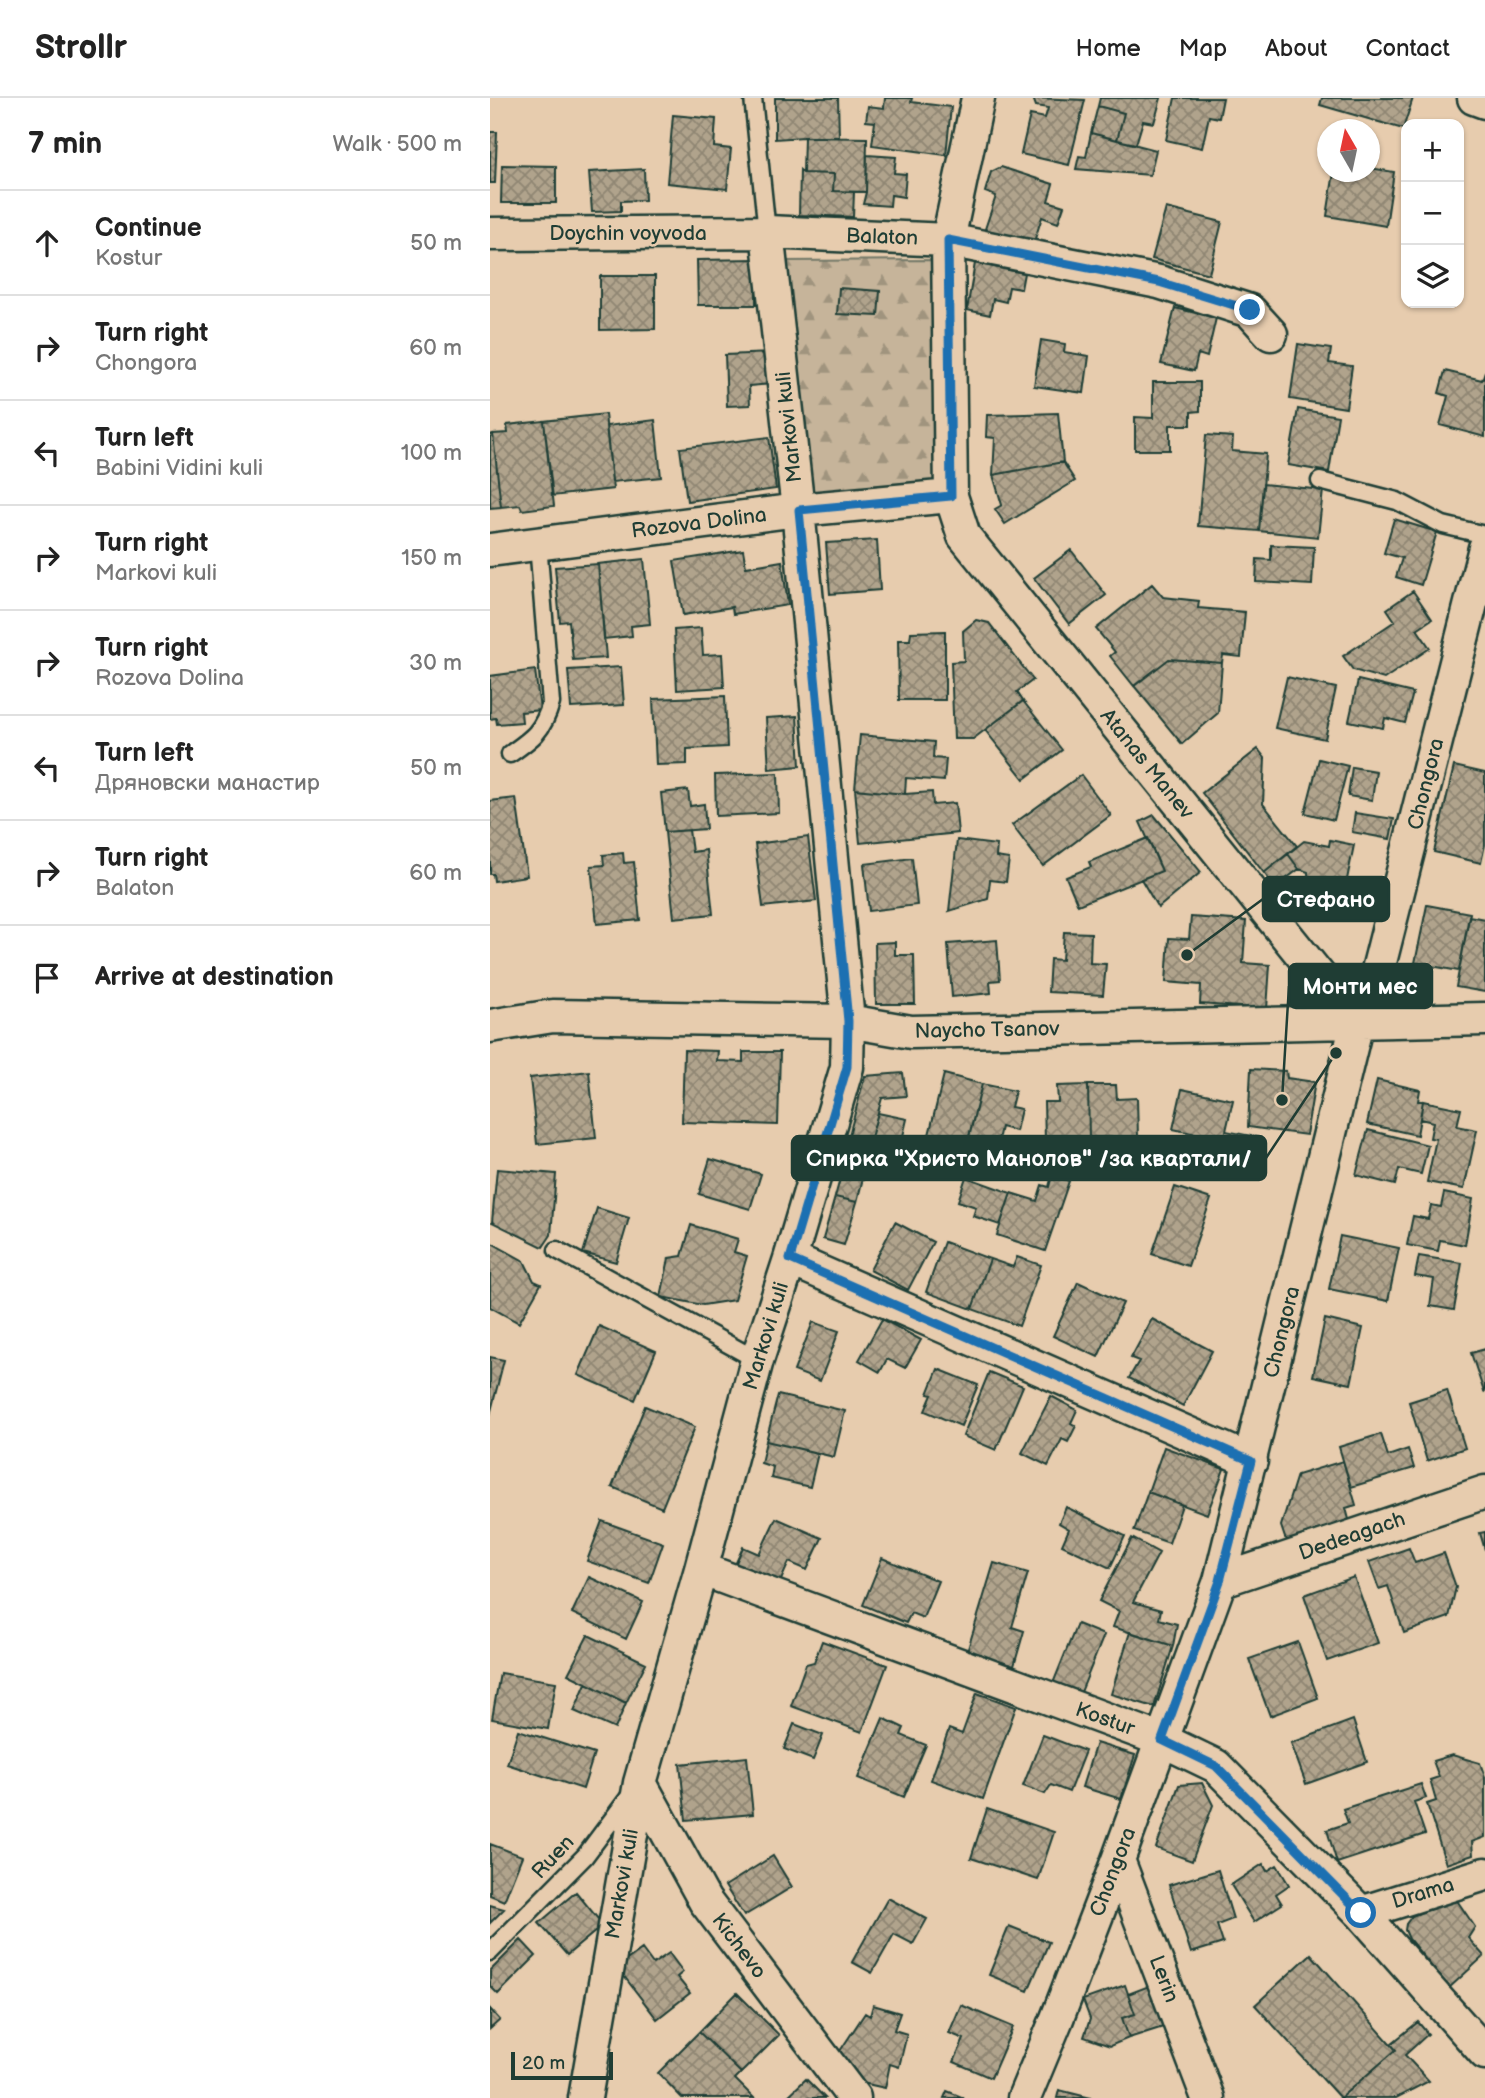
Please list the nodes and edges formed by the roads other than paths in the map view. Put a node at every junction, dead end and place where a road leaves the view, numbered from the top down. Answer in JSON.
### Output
{"nodes":[{"id":1,"x":753,"y":98,"type":"edge"},
{"id":2,"x":978,"y":98,"type":"edge"},
{"id":3,"x":1475,"y":98,"type":"edge"},
{"id":4,"x":1485,"y":102,"type":"edge"},
{"id":5,"x":767,"y":232,"type":"junction"},
{"id":6,"x":490,"y":234,"type":"edge"},
{"id":7,"x":948,"y":240,"type":"junction"},
{"id":8,"x":1271,"y":334,"type":"dead end"},
{"id":9,"x":1320,"y":481,"type":"dead end"},
{"id":10,"x":951,"y":496,"type":"junction"},
{"id":11,"x":799,"y":510,"type":"junction"},
{"id":12,"x":1485,"y":535,"type":"edge"},
{"id":13,"x":538,"y":544,"type":"junction"},
{"id":14,"x":1485,"y":548,"type":"edge"},
{"id":15,"x":490,"y":550,"type":"edge"},
{"id":16,"x":510,"y":754,"type":"dead end"},
{"id":17,"x":1485,"y":1019,"type":"edge"},
{"id":18,"x":848,"y":1021,"type":"junction"},
{"id":19,"x":1357,"y":1023,"type":"junction"},
{"id":20,"x":490,"y":1026,"type":"edge"},
{"id":21,"x":557,"y":1250,"type":"dead end"},
{"id":22,"x":790,"y":1259,"type":"junction"},
{"id":23,"x":757,"y":1360,"type":"junction"},
{"id":24,"x":1251,"y":1461,"type":"junction"},
{"id":25,"x":1485,"y":1492,"type":"edge"},
{"id":26,"x":701,"y":1569,"type":"junction"},
{"id":27,"x":1220,"y":1581,"type":"junction"},
{"id":28,"x":1162,"y":1740,"type":"junction"},
{"id":29,"x":640,"y":1783,"type":"junction"},
{"id":30,"x":1118,"y":1860,"type":"junction"},
{"id":31,"x":1485,"y":1874,"type":"edge"},
{"id":32,"x":1361,"y":1913,"type":"junction"},
{"id":33,"x":490,"y":1952,"type":"edge"},
{"id":34,"x":1485,"y":2053,"type":"edge"},
{"id":35,"x":585,"y":2098,"type":"edge"},
{"id":36,"x":854,"y":2098,"type":"edge"},
{"id":37,"x":1024,"y":2098,"type":"edge"},
{"id":38,"x":1208,"y":2098,"type":"edge"}],
"edges":[{"from":1,"to":5,"type":"lane"},
{"from":2,"to":7,"type":"street","name":"Atanas Manev"},
{"from":3,"to":4,"type":"street"},
{"from":5,"to":6,"type":"street","name":"Doychin voyvoda"},
{"from":5,"to":7,"type":"street","name":"Balaton"},
{"from":5,"to":11,"type":"street","name":"Markovi kuli"},
{"from":7,"to":8,"type":"street","name":"Balaton"},
{"from":7,"to":10,"type":"street","name":"Atanas Manev"},
{"from":9,"to":12,"type":"lane"},
{"from":10,"to":11,"type":"street","name":"Rozova Dolina"},
{"from":10,"to":19,"type":"street","name":"Atanas Manev"},
{"from":11,"to":13,"type":"street","name":"Rozova Dolina"},
{"from":11,"to":18,"type":"street","name":"Markovi kuli"},
{"from":13,"to":15,"type":"street","name":"Rozova Dolina"},
{"from":13,"to":16,"type":"lane"},
{"from":14,"to":19,"type":"street","name":"Chongora"},
{"from":17,"to":19,"type":"street","name":"Naycho Tsanov"},
{"from":18,"to":19,"type":"street","name":"Naycho Tsanov"},
{"from":18,"to":20,"type":"street","name":"Naycho Tsanov"},
{"from":18,"to":22,"type":"street","name":"Markovi kuli"},
{"from":19,"to":24,"type":"street","name":"Chongora"},
{"from":21,"to":23,"type":"lane"},
{"from":22,"to":23,"type":"street","name":"Markovi kuli"},
{"from":22,"to":24,"type":"street"},
{"from":23,"to":26,"type":"street","name":"Markovi kuli"},
{"from":24,"to":27,"type":"street","name":"Chongora"},
{"from":25,"to":27,"type":"street","name":"Dedeagach"},
{"from":26,"to":28,"type":"street","name":"Kostur"},
{"from":26,"to":29,"type":"street","name":"Markovi kuli"},
{"from":27,"to":28,"type":"street","name":"Chongora"},
{"from":28,"to":30,"type":"street","name":"Chongora"},
{"from":28,"to":32,"type":"street","name":"Kostur"},
{"from":29,"to":33,"type":"lane","name":"Ruen"},
{"from":29,"to":35,"type":"street","name":"Markovi kuli"},
{"from":29,"to":36,"type":"street","name":"Kichevo"},
{"from":30,"to":37,"type":"street","name":"Chongora"},
{"from":30,"to":38,"type":"street","name":"Lerin"},
{"from":31,"to":32,"type":"street","name":"Drama"},
{"from":32,"to":34,"type":"street","name":"Kostur"}]}
